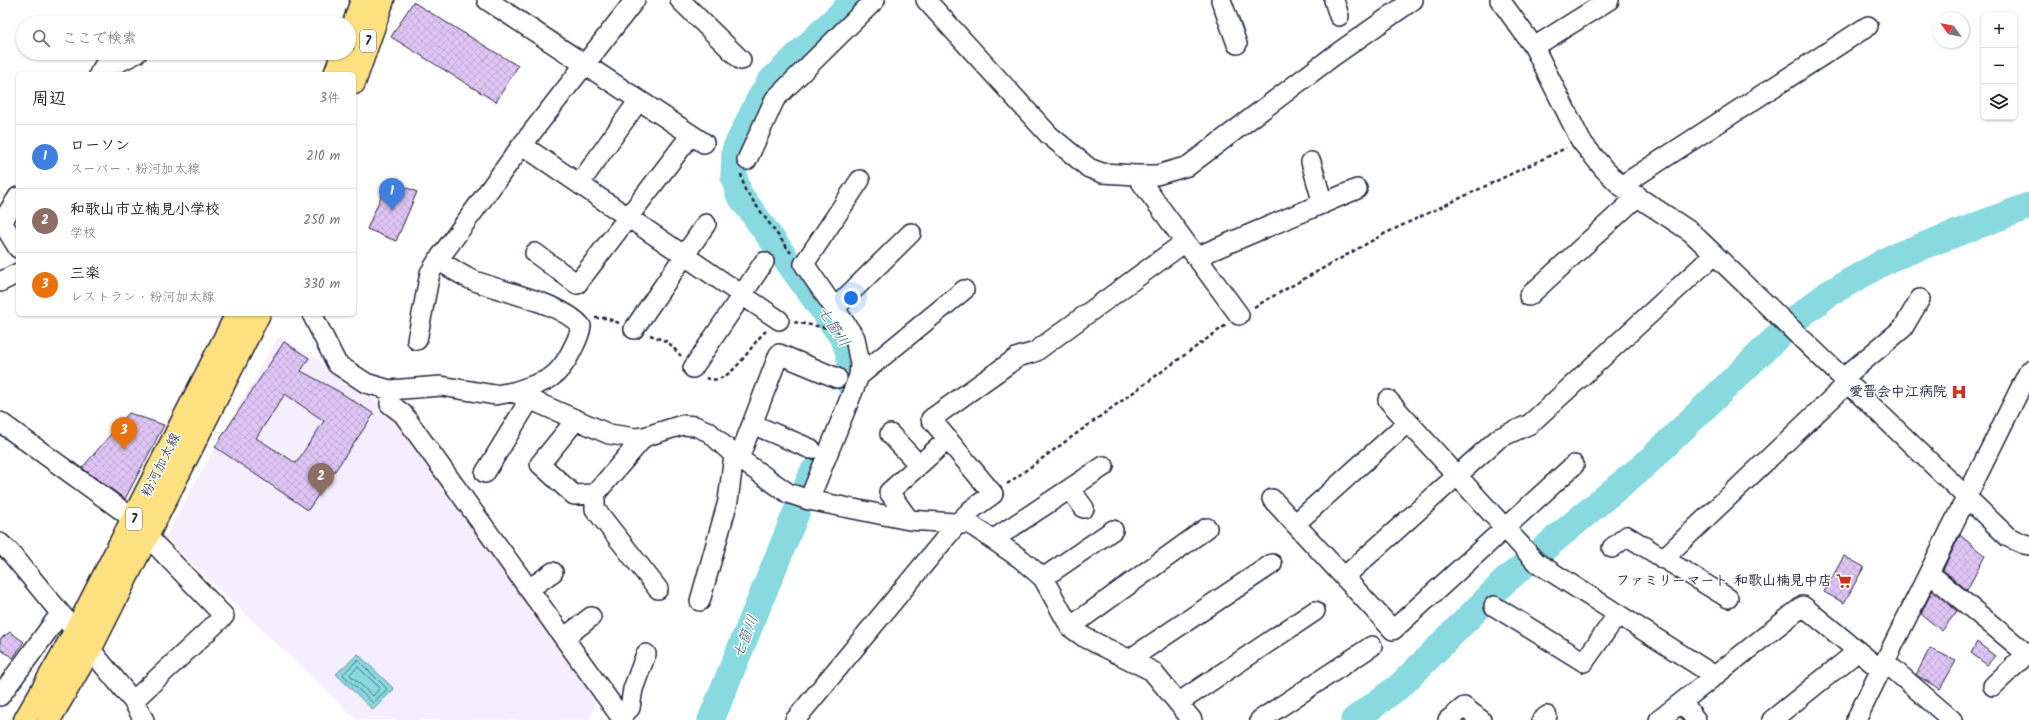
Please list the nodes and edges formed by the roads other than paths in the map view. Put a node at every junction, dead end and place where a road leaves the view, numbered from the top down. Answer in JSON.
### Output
{"nodes":[{"id":1,"x":362,"y":0,"type":"edge"},
{"id":2,"x":383,"y":0,"type":"edge"},
{"id":3,"x":487,"y":0,"type":"edge"},
{"id":4,"x":636,"y":0,"type":"edge"},
{"id":5,"x":680,"y":0,"type":"edge"},
{"id":6,"x":875,"y":0,"type":"edge"},
{"id":7,"x":926,"y":0,"type":"edge"},
{"id":8,"x":1221,"y":0,"type":"edge"},
{"id":9,"x":1413,"y":0,"type":"edge"},
{"id":10,"x":1610,"y":0,"type":"edge"},
{"id":11,"x":1503,"y":1,"type":"edge"},
{"id":12,"x":356,"y":18,"type":"edge"},
{"id":13,"x":1868,"y":26,"type":"dead end"},
{"id":14,"x":1237,"y":44,"type":"dead end"},
{"id":15,"x":1534,"y":47,"type":"junction"},
{"id":16,"x":129,"y":60,"type":"edge"},
{"id":17,"x":340,"y":60,"type":"edge"},
{"id":18,"x":741,"y":60,"type":"dead end"},
{"id":19,"x":585,"y":64,"type":"junction"},
{"id":20,"x":120,"y":68,"type":"edge"},
{"id":21,"x":100,"y":72,"type":"edge"},
{"id":22,"x":336,"y":72,"type":"edge"},
{"id":23,"x":356,"y":77,"type":"edge"},
{"id":24,"x":639,"y":100,"type":"junction"},
{"id":25,"x":522,"y":145,"type":"junction"},
{"id":26,"x":1311,"y":162,"type":"dead end"},
{"id":27,"x":744,"y":164,"type":"road end"},
{"id":28,"x":1136,"y":175,"type":"junction"},
{"id":29,"x":860,"y":180,"type":"dead end"},
{"id":30,"x":580,"y":183,"type":"junction"},
{"id":31,"x":1621,"y":186,"type":"junction"},
{"id":32,"x":1357,"y":189,"type":"dead end"},
{"id":33,"x":1638,"y":196,"type":"junction"},
{"id":34,"x":16,"y":200,"type":"edge"},
{"id":35,"x":1323,"y":204,"type":"junction"},
{"id":36,"x":630,"y":217,"type":"junction"},
{"id":37,"x":706,"y":224,"type":"dead end"},
{"id":38,"x":911,"y":232,"type":"dead end"},
{"id":39,"x":16,"y":245,"type":"edge"},
{"id":40,"x":1190,"y":249,"type":"junction"},
{"id":41,"x":534,"y":253,"type":"dead end"},
{"id":42,"x":685,"y":255,"type":"junction"},
{"id":43,"x":1714,"y":255,"type":"junction"},
{"id":44,"x":438,"y":260,"type":"junction"},
{"id":45,"x":764,"y":262,"type":"dead end"},
{"id":46,"x":16,"y":274,"type":"edge"},
{"id":47,"x":0,"y":282,"type":"edge"},
{"id":48,"x":964,"y":290,"type":"dead end"},
{"id":49,"x":742,"y":294,"type":"junction"},
{"id":50,"x":1530,"y":296,"type":"dead end"},
{"id":51,"x":1920,"y":299,"type":"dead end"},
{"id":52,"x":835,"y":308,"type":"junction"},
{"id":53,"x":1239,"y":315,"type":"road end"},
{"id":54,"x":237,"y":316,"type":"edge"},
{"id":55,"x":258,"y":316,"type":"edge"},
{"id":56,"x":313,"y":316,"type":"edge"},
{"id":57,"x":779,"y":320,"type":"dead end"},
{"id":58,"x":634,"y":329,"type":"dead end"},
{"id":59,"x":417,"y":340,"type":"dead end"},
{"id":60,"x":693,"y":368,"type":"dead end"},
{"id":61,"x":2029,"y":371,"type":"edge"},
{"id":62,"x":859,"y":376,"type":"junction"},
{"id":63,"x":838,"y":378,"type":"dead end"},
{"id":64,"x":1844,"y":381,"type":"junction"},
{"id":65,"x":390,"y":390,"type":"junction"},
{"id":66,"x":522,"y":396,"type":"junction"},
{"id":67,"x":1388,"y":400,"type":"dead end"},
{"id":68,"x":575,"y":421,"type":"junction"},
{"id":69,"x":0,"y":422,"type":"edge"},
{"id":70,"x":1408,"y":422,"type":"junction"},
{"id":71,"x":752,"y":424,"type":"junction"},
{"id":72,"x":890,"y":434,"type":"dead end"},
{"id":73,"x":644,"y":437,"type":"junction"},
{"id":74,"x":948,"y":439,"type":"junction"},
{"id":75,"x":811,"y":449,"type":"dead end"},
{"id":76,"x":736,"y":456,"type":"junction"},
{"id":77,"x":919,"y":465,"type":"junction"},
{"id":78,"x":1574,"y":465,"type":"dead end"},
{"id":79,"x":1104,"y":466,"type":"dead end"},
{"id":80,"x":485,"y":474,"type":"dead end"},
{"id":81,"x":1457,"y":476,"type":"junction"},
{"id":82,"x":1070,"y":488,"type":"junction"},
{"id":83,"x":595,"y":494,"type":"junction"},
{"id":84,"x":803,"y":498,"type":"junction"},
{"id":85,"x":1966,"y":498,"type":"junction"},
{"id":86,"x":1272,"y":500,"type":"dead end"},
{"id":87,"x":1084,"y":508,"type":"dead end"},
{"id":88,"x":909,"y":520,"type":"junction"},
{"id":89,"x":958,"y":523,"type":"junction"},
{"id":90,"x":1295,"y":524,"type":"junction"},
{"id":91,"x":1206,"y":528,"type":"dead end"},
{"id":92,"x":1505,"y":528,"type":"junction"},
{"id":93,"x":140,"y":529,"type":"junction"},
{"id":94,"x":1113,"y":530,"type":"dead end"},
{"id":95,"x":994,"y":539,"type":"junction"},
{"id":96,"x":0,"y":543,"type":"edge"},
{"id":97,"x":2029,"y":545,"type":"edge"},
{"id":98,"x":1612,"y":548,"type":"dead end"},
{"id":99,"x":1663,"y":559,"type":"junction"},
{"id":100,"x":1272,"y":564,"type":"dead end"},
{"id":101,"x":553,"y":572,"type":"dead end"},
{"id":102,"x":1929,"y":573,"type":"junction"},
{"id":103,"x":1344,"y":576,"type":"junction"},
{"id":104,"x":1043,"y":578,"type":"junction"},
{"id":105,"x":529,"y":589,"type":"junction"},
{"id":106,"x":658,"y":589,"type":"dead end"},
{"id":107,"x":1728,"y":598,"type":"dead end"},
{"id":108,"x":700,"y":601,"type":"dead end"},
{"id":109,"x":1494,"y":606,"type":"dead end"},
{"id":110,"x":1315,"y":611,"type":"dead end"},
{"id":111,"x":60,"y":614,"type":"junction"},
{"id":112,"x":1618,"y":614,"type":"junction"},
{"id":113,"x":591,"y":617,"type":"dead end"},
{"id":114,"x":1070,"y":627,"type":"junction"},
{"id":115,"x":75,"y":632,"type":"junction"},
{"id":116,"x":564,"y":638,"type":"junction"},
{"id":117,"x":1372,"y":646,"type":"dead end"},
{"id":118,"x":91,"y":648,"type":"junction"},
{"id":119,"x":1858,"y":651,"type":"junction"},
{"id":120,"x":2028,"y":653,"type":"edge"},
{"id":121,"x":646,"y":654,"type":"dead end"},
{"id":122,"x":1130,"y":659,"type":"junction"},
{"id":123,"x":1883,"y":666,"type":"junction"},
{"id":124,"x":1715,"y":676,"type":"junction"},
{"id":125,"x":1993,"y":686,"type":"dead end"},
{"id":126,"x":0,"y":696,"type":"edge"},
{"id":127,"x":133,"y":701,"type":"junction"},
{"id":128,"x":1682,"y":702,"type":"junction"},
{"id":129,"x":1178,"y":703,"type":"junction"},
{"id":130,"x":622,"y":718,"type":"edge"},
{"id":131,"x":1946,"y":718,"type":"edge"},
{"id":132,"x":25,"y":720,"type":"edge"},
{"id":133,"x":49,"y":720,"type":"edge"},
{"id":134,"x":144,"y":720,"type":"edge"},
{"id":135,"x":795,"y":720,"type":"edge"},
{"id":136,"x":1192,"y":720,"type":"edge"},
{"id":137,"x":1260,"y":720,"type":"edge"},
{"id":138,"x":1448,"y":720,"type":"edge"},
{"id":139,"x":1481,"y":720,"type":"edge"},
{"id":140,"x":1659,"y":720,"type":"edge"},
{"id":141,"x":1696,"y":720,"type":"edge"},
{"id":142,"x":1772,"y":720,"type":"edge"},
{"id":143,"x":1856,"y":720,"type":"edge"}],
"edges":[{"from":1,"to":12,"type":"main road","number":"7"},
{"from":2,"to":23,"type":"main road","number":"7"},
{"from":3,"to":19,"type":"street"},
{"from":4,"to":19,"type":"street"},
{"from":5,"to":18,"type":"street"},
{"from":6,"to":27,"type":"street"},
{"from":7,"to":28,"type":"street"},
{"from":8,"to":14,"type":"street"},
{"from":9,"to":28,"type":"street"},
{"from":10,"to":15,"type":"street"},
{"from":11,"to":15,"type":"street"},
{"from":13,"to":31,"type":"street"},
{"from":15,"to":31,"type":"street"},
{"from":16,"to":20,"type":"street"},
{"from":17,"to":22,"type":"main road","number":"7"},
{"from":19,"to":24,"type":"street"},
{"from":19,"to":25,"type":"street"},
{"from":20,"to":21,"type":"street"},
{"from":24,"to":30,"type":"street"},
{"from":24,"to":36,"type":"street"},
{"from":25,"to":30,"type":"street"},
{"from":25,"to":44,"type":"street"},
{"from":26,"to":35,"type":"street"},
{"from":28,"to":40,"type":"street"},
{"from":29,"to":52,"type":"street"},
{"from":30,"to":36,"type":"street"},
{"from":31,"to":33,"type":"street"},
{"from":32,"to":35,"type":"street"},
{"from":33,"to":43,"type":"street"},
{"from":33,"to":50,"type":"street"},
{"from":34,"to":39,"type":"street"},
{"from":35,"to":40,"type":"street"},
{"from":36,"to":41,"type":"street"},
{"from":36,"to":42,"type":"street"},
{"from":37,"to":42,"type":"street"},
{"from":38,"to":52,"type":"street"},
{"from":40,"to":53,"type":"street"},
{"from":40,"to":74,"type":"street"},
{"from":42,"to":49,"type":"street"},
{"from":42,"to":58,"type":"street"},
{"from":43,"to":64,"type":"street"},
{"from":43,"to":81,"type":"street"},
{"from":44,"to":59,"type":"street"},
{"from":44,"to":66,"type":"street"},
{"from":45,"to":49,"type":"street"},
{"from":46,"to":47,"type":"street"},
{"from":48,"to":62,"type":"street"},
{"from":49,"to":57,"type":"street"},
{"from":49,"to":60,"type":"street"},
{"from":51,"to":64,"type":"street"},
{"from":52,"to":62,"type":"street"},
{"from":54,"to":93,"type":"main road","name":"粉河加太線","number":"7"},
{"from":55,"to":93,"type":"main road","name":"粉河加太線","number":"7"},
{"from":56,"to":65,"type":"street"},
{"from":61,"to":85,"type":"street"},
{"from":62,"to":84,"type":"street"},
{"from":63,"to":71,"type":"street"},
{"from":64,"to":85,"type":"street"},
{"from":64,"to":99,"type":"street"},
{"from":65,"to":66,"type":"street"},
{"from":65,"to":105,"type":"street"},
{"from":66,"to":68,"type":"street"},
{"from":66,"to":80,"type":"street"},
{"from":67,"to":70,"type":"street"},
{"from":68,"to":73,"type":"street"},
{"from":68,"to":83,"type":"street"},
{"from":69,"to":93,"type":"street"},
{"from":70,"to":81,"type":"street"},
{"from":70,"to":90,"type":"street"},
{"from":71,"to":75,"type":"street"},
{"from":71,"to":76,"type":"street"},
{"from":72,"to":77,"type":"street"},
{"from":73,"to":76,"type":"street"},
{"from":73,"to":83,"type":"street"},
{"from":74,"to":77,"type":"street"},
{"from":74,"to":89,"type":"street"},
{"from":76,"to":84,"type":"street"},
{"from":76,"to":108,"type":"street"},
{"from":77,"to":88,"type":"street"},
{"from":78,"to":92,"type":"street"},
{"from":79,"to":82,"type":"street"},
{"from":81,"to":92,"type":"street"},
{"from":81,"to":103,"type":"street"},
{"from":82,"to":87,"type":"street"},
{"from":82,"to":95,"type":"street"},
{"from":83,"to":106,"type":"street"},
{"from":84,"to":88,"type":"street"},
{"from":85,"to":97,"type":"street"},
{"from":85,"to":102,"type":"street"},
{"from":86,"to":90,"type":"street"},
{"from":88,"to":89,"type":"street"},
{"from":89,"to":95,"type":"street"},
{"from":89,"to":135,"type":"street"},
{"from":90,"to":103,"type":"street"},
{"from":91,"to":114,"type":"street"},
{"from":92,"to":103,"type":"street"},
{"from":92,"to":112,"type":"street"},
{"from":93,"to":115,"type":"main road","name":"粉河加太線","number":"7"},
{"from":93,"to":118,"type":"main road","name":"粉河加太線","number":"7"},
{"from":93,"to":127,"type":"street"},
{"from":94,"to":104,"type":"street"},
{"from":95,"to":104,"type":"street"},
{"from":96,"to":111,"type":"street"},
{"from":98,"to":99,"type":"street"},
{"from":99,"to":107,"type":"street"},
{"from":100,"to":122,"type":"street"},
{"from":101,"to":105,"type":"street"},
{"from":102,"to":120,"type":"street"},
{"from":102,"to":123,"type":"street"},
{"from":104,"to":114,"type":"street"},
{"from":105,"to":116,"type":"street"},
{"from":109,"to":112,"type":"street"},
{"from":110,"to":129,"type":"street"},
{"from":111,"to":115,"type":"street"},
{"from":111,"to":126,"type":"street"},
{"from":112,"to":124,"type":"street"},
{"from":113,"to":116,"type":"street"},
{"from":114,"to":122,"type":"street"},
{"from":115,"to":118,"type":"street"},
{"from":115,"to":132,"type":"main road","name":"粉河加太線","number":"7"},
{"from":116,"to":130,"type":"street"},
{"from":117,"to":137,"type":"street"},
{"from":118,"to":127,"type":"street"},
{"from":118,"to":133,"type":"main road","name":"粉河加太線","number":"7"},
{"from":119,"to":123,"type":"street"},
{"from":119,"to":124,"type":"street"},
{"from":119,"to":142,"type":"street"},
{"from":120,"to":125,"type":"street"},
{"from":121,"to":130,"type":"street"},
{"from":122,"to":129,"type":"street"},
{"from":123,"to":131,"type":"street"},
{"from":123,"to":143,"type":"street"},
{"from":124,"to":128,"type":"street"},
{"from":127,"to":134,"type":"street"},
{"from":128,"to":140,"type":"street"},
{"from":128,"to":141,"type":"street"},
{"from":129,"to":136,"type":"street"},
{"from":138,"to":139,"type":"street"}]}
